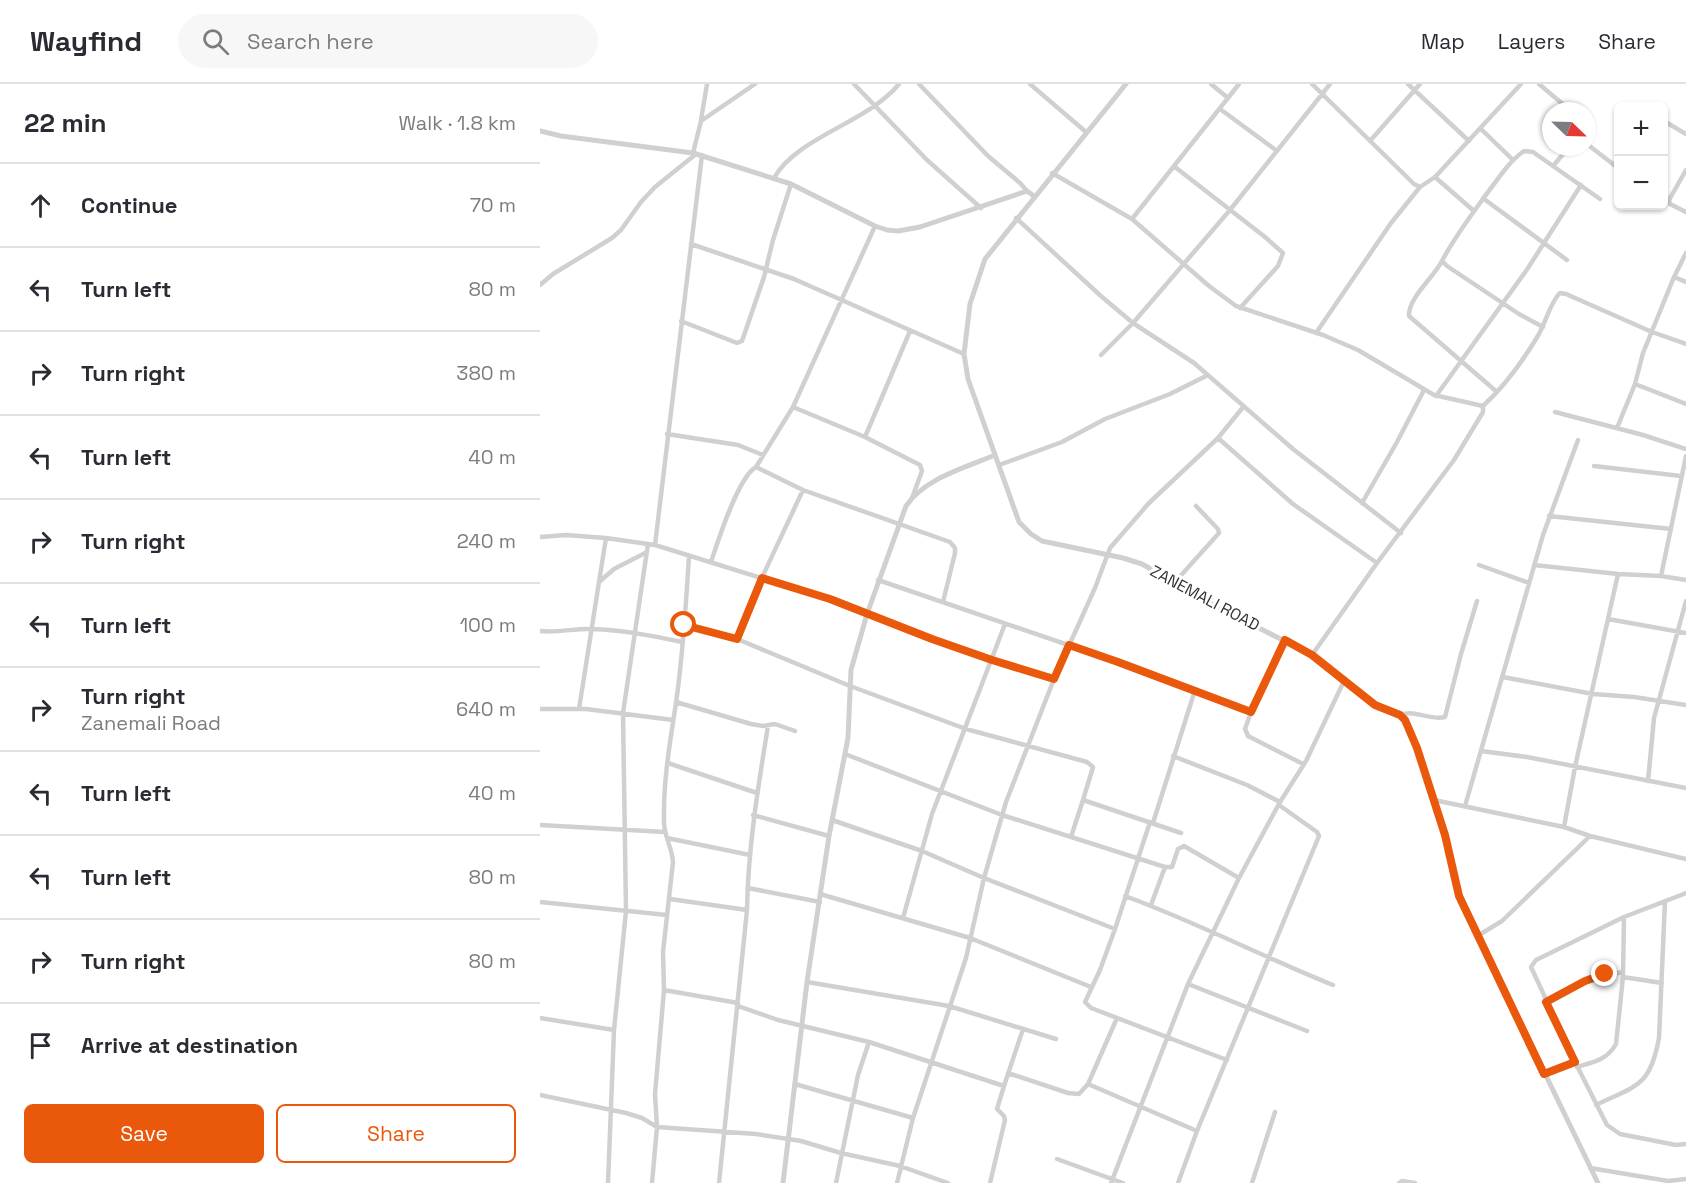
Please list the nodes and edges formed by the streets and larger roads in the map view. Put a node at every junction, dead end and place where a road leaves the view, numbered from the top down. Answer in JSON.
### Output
{"nodes":[{"id":1,"x":706,"y":84,"type":"edge"},
{"id":2,"x":755,"y":84,"type":"edge"},
{"id":3,"x":854,"y":84,"type":"edge"},
{"id":4,"x":899,"y":84,"type":"edge"},
{"id":5,"x":919,"y":84,"type":"edge"},
{"id":6,"x":1030,"y":84,"type":"edge"},
{"id":7,"x":1126,"y":84,"type":"edge"},
{"id":8,"x":1210,"y":84,"type":"edge"},
{"id":9,"x":1239,"y":84,"type":"edge"},
{"id":10,"x":1312,"y":84,"type":"edge"},
{"id":11,"x":1330,"y":84,"type":"edge"},
{"id":12,"x":1408,"y":84,"type":"edge"},
{"id":13,"x":1420,"y":84,"type":"edge"},
{"id":14,"x":1521,"y":84,"type":"edge"},
{"id":15,"x":1539,"y":84,"type":"edge"},
{"id":16,"x":1414,"y":90,"type":"junction"},
{"id":17,"x":1323,"y":94,"type":"junction"},
{"id":18,"x":1228,"y":98,"type":"junction"},
{"id":19,"x":1560,"y":102,"type":"edge"},
{"id":20,"x":875,"y":106,"type":"junction"},
{"id":21,"x":1221,"y":109,"type":"junction"},
{"id":22,"x":701,"y":121,"type":"junction"},
{"id":23,"x":1668,"y":123,"type":"edge"},
{"id":24,"x":1481,"y":129,"type":"junction"},
{"id":25,"x":540,"y":131,"type":"edge"},
{"id":26,"x":1086,"y":132,"type":"junction"},
{"id":27,"x":1686,"y":134,"type":"edge"},
{"id":28,"x":1370,"y":141,"type":"junction"},
{"id":29,"x":1469,"y":141,"type":"junction"},
{"id":30,"x":1277,"y":151,"type":"junction"},
{"id":31,"x":1596,"y":151,"type":"edge"},
{"id":32,"x":697,"y":154,"type":"junction"},
{"id":33,"x":1561,"y":156,"type":"edge"},
{"id":34,"x":1513,"y":160,"type":"junction"},
{"id":35,"x":1614,"y":165,"type":"edge"},
{"id":36,"x":1553,"y":166,"type":"junction"},
{"id":37,"x":1175,"y":167,"type":"junction"},
{"id":38,"x":1686,"y":170,"type":"edge"},
{"id":39,"x":1052,"y":173,"type":"junction"},
{"id":40,"x":1435,"y":177,"type":"junction"},
{"id":41,"x":774,"y":178,"type":"junction"},
{"id":42,"x":791,"y":184,"type":"junction"},
{"id":43,"x":1581,"y":184,"type":"junction"},
{"id":44,"x":1420,"y":187,"type":"junction"},
{"id":45,"x":1027,"y":191,"type":"junction"},
{"id":46,"x":1034,"y":196,"type":"junction"},
{"id":47,"x":1484,"y":199,"type":"junction"},
{"id":48,"x":1600,"y":199,"type":"dead end"},
{"id":49,"x":981,"y":208,"type":"junction"},
{"id":50,"x":1230,"y":210,"type":"junction"},
{"id":51,"x":1474,"y":211,"type":"junction"},
{"id":52,"x":1686,"y":212,"type":"edge"},
{"id":53,"x":1016,"y":218,"type":"junction"},
{"id":54,"x":1132,"y":219,"type":"junction"},
{"id":55,"x":875,"y":226,"type":"junction"},
{"id":56,"x":1544,"y":243,"type":"junction"},
{"id":57,"x":691,"y":244,"type":"junction"},
{"id":58,"x":1686,"y":253,"type":"edge"},
{"id":59,"x":1568,"y":260,"type":"dead end"},
{"id":60,"x":1442,"y":261,"type":"junction"},
{"id":61,"x":1183,"y":263,"type":"junction"},
{"id":62,"x":766,"y":269,"type":"junction"},
{"id":63,"x":1674,"y":277,"type":"junction"},
{"id":64,"x":1686,"y":282,"type":"edge"},
{"id":65,"x":540,"y":285,"type":"edge"},
{"id":66,"x":843,"y":299,"type":"junction"},
{"id":67,"x":1502,"y":303,"type":"junction"},
{"id":68,"x":1240,"y":308,"type":"junction"},
{"id":69,"x":681,"y":321,"type":"junction"},
{"id":70,"x":1133,"y":323,"type":"junction"},
{"id":71,"x":1543,"y":327,"type":"junction"},
{"id":72,"x":910,"y":331,"type":"junction"},
{"id":73,"x":1652,"y":332,"type":"junction"},
{"id":74,"x":1316,"y":333,"type":"junction"},
{"id":75,"x":1686,"y":344,"type":"edge"},
{"id":76,"x":964,"y":354,"type":"junction"},
{"id":77,"x":1101,"y":355,"type":"dead end"},
{"id":78,"x":1461,"y":360,"type":"junction"},
{"id":79,"x":1208,"y":375,"type":"junction"},
{"id":80,"x":1635,"y":384,"type":"junction"},
{"id":81,"x":1424,"y":390,"type":"junction"},
{"id":82,"x":1497,"y":392,"type":"junction"},
{"id":83,"x":1437,"y":396,"type":"junction"},
{"id":84,"x":1686,"y":404,"type":"edge"},
{"id":85,"x":1244,"y":406,"type":"junction"},
{"id":86,"x":1483,"y":406,"type":"junction"},
{"id":87,"x":793,"y":407,"type":"junction"},
{"id":88,"x":1555,"y":412,"type":"dead end"},
{"id":89,"x":1617,"y":428,"type":"junction"},
{"id":90,"x":667,"y":434,"type":"junction"},
{"id":91,"x":865,"y":437,"type":"junction"},
{"id":92,"x":1218,"y":438,"type":"junction"},
{"id":93,"x":1578,"y":440,"type":"dead end"},
{"id":94,"x":1686,"y":449,"type":"edge"},
{"id":95,"x":763,"y":455,"type":"junction"},
{"id":96,"x":995,"y":455,"type":"junction"},
{"id":97,"x":1686,"y":456,"type":"edge"},
{"id":98,"x":999,"y":465,"type":"junction"},
{"id":99,"x":1594,"y":466,"type":"dead end"},
{"id":100,"x":756,"y":467,"type":"junction"},
{"id":101,"x":1682,"y":476,"type":"junction"},
{"id":102,"x":804,"y":490,"type":"junction"},
{"id":103,"x":912,"y":498,"type":"junction"},
{"id":104,"x":1362,"y":502,"type":"junction"},
{"id":105,"x":1196,"y":506,"type":"dead end"},
{"id":106,"x":1549,"y":516,"type":"junction"},
{"id":107,"x":900,"y":525,"type":"junction"},
{"id":108,"x":1671,"y":529,"type":"junction"},
{"id":109,"x":1401,"y":533,"type":"junction"},
{"id":110,"x":540,"y":537,"type":"edge"},
{"id":111,"x":606,"y":538,"type":"junction"},
{"id":112,"x":648,"y":544,"type":"junction"},
{"id":113,"x":655,"y":545,"type":"junction"},
{"id":114,"x":646,"y":552,"type":"junction"},
{"id":115,"x":1109,"y":555,"type":"junction"},
{"id":116,"x":690,"y":556,"type":"junction"},
{"id":117,"x":711,"y":562,"type":"junction"},
{"id":118,"x":1377,"y":563,"type":"junction"},
{"id":119,"x":1479,"y":565,"type":"dead end"},
{"id":120,"x":1534,"y":565,"type":"junction"},
{"id":121,"x":1618,"y":574,"type":"junction"},
{"id":122,"x":1660,"y":576,"type":"junction"},
{"id":123,"x":762,"y":578,"type":"junction"},
{"id":124,"x":878,"y":580,"type":"junction"},
{"id":125,"x":1686,"y":580,"type":"edge"},
{"id":126,"x":599,"y":582,"type":"junction"},
{"id":127,"x":1175,"y":582,"type":"junction"},
{"id":128,"x":1529,"y":583,"type":"junction"},
{"id":129,"x":1477,"y":601,"type":"dead end"},
{"id":130,"x":1686,"y":601,"type":"edge"},
{"id":131,"x":943,"y":602,"type":"junction"},
{"id":132,"x":867,"y":614,"type":"junction"},
{"id":133,"x":1608,"y":619,"type":"junction"},
{"id":134,"x":1005,"y":624,"type":"junction"},
{"id":135,"x":684,"y":625,"type":"junction"},
{"id":136,"x":590,"y":628,"type":"junction"},
{"id":137,"x":540,"y":631,"type":"edge"},
{"id":138,"x":1677,"y":631,"type":"junction"},
{"id":139,"x":635,"y":633,"type":"junction"},
{"id":140,"x":1686,"y":633,"type":"edge"},
{"id":141,"x":737,"y":639,"type":"junction"},
{"id":142,"x":1285,"y":640,"type":"junction"},
{"id":143,"x":682,"y":642,"type":"junction"},
{"id":144,"x":1069,"y":645,"type":"junction"},
{"id":145,"x":1312,"y":655,"type":"junction"},
{"id":146,"x":992,"y":660,"type":"junction"},
{"id":147,"x":1503,"y":677,"type":"junction"},
{"id":148,"x":1054,"y":679,"type":"junction"},
{"id":149,"x":1344,"y":681,"type":"junction"},
{"id":150,"x":850,"y":686,"type":"junction"},
{"id":151,"x":1195,"y":690,"type":"junction"},
{"id":152,"x":1593,"y":694,"type":"junction"},
{"id":153,"x":1658,"y":700,"type":"junction"},
{"id":154,"x":676,"y":702,"type":"junction"},
{"id":155,"x":1686,"y":705,"type":"edge"},
{"id":156,"x":540,"y":709,"type":"edge"},
{"id":157,"x":579,"y":709,"type":"junction"},
{"id":158,"x":1251,"y":712,"type":"junction"},
{"id":159,"x":623,"y":713,"type":"junction"},
{"id":160,"x":1400,"y":715,"type":"junction"},
{"id":161,"x":673,"y":720,"type":"junction"},
{"id":162,"x":768,"y":726,"type":"junction"},
{"id":163,"x":966,"y":729,"type":"junction"},
{"id":164,"x":795,"y":731,"type":"dead end"},
{"id":165,"x":1027,"y":747,"type":"junction"},
{"id":166,"x":1481,"y":751,"type":"junction"},
{"id":167,"x":845,"y":754,"type":"junction"},
{"id":168,"x":1173,"y":756,"type":"junction"},
{"id":169,"x":668,"y":763,"type":"junction"},
{"id":170,"x":1304,"y":764,"type":"junction"},
{"id":171,"x":1575,"y":768,"type":"junction"},
{"id":172,"x":1648,"y":781,"type":"junction"},
{"id":173,"x":1686,"y":788,"type":"edge"},
{"id":174,"x":940,"y":792,"type":"junction"},
{"id":175,"x":756,"y":793,"type":"junction"},
{"id":176,"x":1083,"y":800,"type":"junction"},
{"id":177,"x":1434,"y":800,"type":"junction"},
{"id":178,"x":1280,"y":804,"type":"junction"},
{"id":179,"x":1465,"y":806,"type":"junction"},
{"id":180,"x":753,"y":815,"type":"junction"},
{"id":181,"x":1002,"y":815,"type":"junction"},
{"id":182,"x":832,"y":820,"type":"junction"},
{"id":183,"x":1152,"y":822,"type":"junction"},
{"id":184,"x":540,"y":825,"type":"edge"},
{"id":185,"x":1564,"y":827,"type":"junction"},
{"id":186,"x":626,"y":831,"type":"junction"},
{"id":187,"x":1181,"y":833,"type":"dead end"},
{"id":188,"x":666,"y":835,"type":"junction"},
{"id":189,"x":829,"y":836,"type":"junction"},
{"id":190,"x":1590,"y":836,"type":"junction"},
{"id":191,"x":1071,"y":837,"type":"junction"},
{"id":192,"x":922,"y":851,"type":"junction"},
{"id":193,"x":750,"y":855,"type":"junction"},
{"id":194,"x":1138,"y":859,"type":"junction"},
{"id":195,"x":1686,"y":859,"type":"edge"},
{"id":196,"x":1165,"y":867,"type":"junction"},
{"id":197,"x":984,"y":878,"type":"junction"},
{"id":198,"x":1239,"y":878,"type":"junction"},
{"id":199,"x":747,"y":888,"type":"junction"},
{"id":200,"x":1686,"y":893,"type":"edge"},
{"id":201,"x":820,"y":894,"type":"junction"},
{"id":202,"x":1125,"y":896,"type":"junction"},
{"id":203,"x":670,"y":899,"type":"junction"},
{"id":204,"x":1665,"y":901,"type":"junction"},
{"id":205,"x":540,"y":902,"type":"edge"},
{"id":206,"x":820,"y":902,"type":"junction"},
{"id":207,"x":1151,"y":905,"type":"junction"},
{"id":208,"x":747,"y":910,"type":"junction"},
{"id":209,"x":626,"y":911,"type":"junction"},
{"id":210,"x":668,"y":915,"type":"junction"},
{"id":211,"x":1624,"y":917,"type":"junction"},
{"id":212,"x":903,"y":918,"type":"junction"},
{"id":213,"x":1115,"y":929,"type":"junction"},
{"id":214,"x":1212,"y":933,"type":"junction"},
{"id":215,"x":1479,"y":935,"type":"junction"},
{"id":216,"x":970,"y":938,"type":"junction"},
{"id":217,"x":1268,"y":959,"type":"junction"},
{"id":218,"x":1623,"y":975,"type":"junction"},
{"id":219,"x":807,"y":982,"type":"junction"},
{"id":220,"x":1662,"y":983,"type":"junction"},
{"id":221,"x":1188,"y":984,"type":"junction"},
{"id":222,"x":1333,"y":985,"type":"dead end"},
{"id":223,"x":1091,"y":987,"type":"junction"},
{"id":224,"x":664,"y":990,"type":"junction"},
{"id":225,"x":1546,"y":1002,"type":"junction"},
{"id":226,"x":738,"y":1005,"type":"junction"},
{"id":227,"x":950,"y":1006,"type":"junction"},
{"id":228,"x":1248,"y":1009,"type":"junction"},
{"id":229,"x":540,"y":1018,"type":"edge"},
{"id":230,"x":1117,"y":1018,"type":"junction"},
{"id":231,"x":801,"y":1024,"type":"junction"},
{"id":232,"x":1023,"y":1029,"type":"junction"},
{"id":233,"x":614,"y":1030,"type":"junction"},
{"id":234,"x":1306,"y":1031,"type":"dead end"},
{"id":235,"x":1168,"y":1038,"type":"junction"},
{"id":236,"x":1056,"y":1039,"type":"dead end"},
{"id":237,"x":869,"y":1042,"type":"junction"},
{"id":238,"x":1227,"y":1060,"type":"junction"},
{"id":239,"x":931,"y":1061,"type":"junction"},
{"id":240,"x":1576,"y":1065,"type":"junction"},
{"id":241,"x":1008,"y":1073,"type":"junction"},
{"id":242,"x":1544,"y":1074,"type":"junction"},
{"id":243,"x":795,"y":1084,"type":"junction"},
{"id":244,"x":1088,"y":1084,"type":"junction"},
{"id":245,"x":1005,"y":1086,"type":"junction"},
{"id":246,"x":540,"y":1095,"type":"edge"},
{"id":247,"x":853,"y":1101,"type":"junction"},
{"id":248,"x":1596,"y":1105,"type":"junction"},
{"id":249,"x":1141,"y":1107,"type":"junction"},
{"id":250,"x":612,"y":1109,"type":"junction"},
{"id":251,"x":1275,"y":1112,"type":"dead end"},
{"id":252,"x":913,"y":1118,"type":"junction"},
{"id":253,"x":657,"y":1127,"type":"junction"},
{"id":254,"x":724,"y":1131,"type":"junction"},
{"id":255,"x":1197,"y":1131,"type":"junction"},
{"id":256,"x":788,"y":1138,"type":"junction"},
{"id":257,"x":1686,"y":1144,"type":"edge"},
{"id":258,"x":841,"y":1153,"type":"junction"},
{"id":259,"x":1057,"y":1159,"type":"dead end"},
{"id":260,"x":900,"y":1166,"type":"junction"},
{"id":261,"x":1590,"y":1168,"type":"junction"},
{"id":262,"x":1686,"y":1179,"type":"edge"},
{"id":263,"x":1112,"y":1181,"type":"edge"},
{"id":264,"x":608,"y":1183,"type":"edge"},
{"id":265,"x":652,"y":1183,"type":"edge"},
{"id":266,"x":719,"y":1183,"type":"edge"},
{"id":267,"x":783,"y":1183,"type":"edge"},
{"id":268,"x":836,"y":1183,"type":"edge"},
{"id":269,"x":897,"y":1183,"type":"edge"},
{"id":270,"x":948,"y":1183,"type":"edge"},
{"id":271,"x":990,"y":1183,"type":"edge"},
{"id":272,"x":1123,"y":1183,"type":"edge"},
{"id":273,"x":1178,"y":1183,"type":"edge"},
{"id":274,"x":1252,"y":1183,"type":"edge"},
{"id":275,"x":1399,"y":1183,"type":"edge"},
{"id":276,"x":1415,"y":1183,"type":"edge"},
{"id":277,"x":1598,"y":1183,"type":"edge"}],
"edges":[{"from":1,"to":22,"type":"street"},
{"from":2,"to":22,"type":"street"},
{"from":3,"to":20,"type":"street"},
{"from":4,"to":20,"type":"street"},
{"from":5,"to":45,"type":"street"},
{"from":6,"to":26,"type":"street"},
{"from":7,"to":26,"type":"street","name":"ZANEMALI ROAD"},
{"from":8,"to":18,"type":"street"},
{"from":9,"to":18,"type":"street"},
{"from":10,"to":17,"type":"street"},
{"from":11,"to":17,"type":"street"},
{"from":12,"to":16,"type":"street"},
{"from":13,"to":16,"type":"street"},
{"from":14,"to":24,"type":"street"},
{"from":15,"to":19,"type":"street"},
{"from":16,"to":28,"type":"street"},
{"from":16,"to":29,"type":"street"},
{"from":17,"to":28,"type":"street"},
{"from":17,"to":30,"type":"street"},
{"from":18,"to":21,"type":"street"},
{"from":20,"to":41,"type":"street"},
{"from":20,"to":49,"type":"street"},
{"from":21,"to":30,"type":"street"},
{"from":21,"to":37,"type":"street"},
{"from":22,"to":32,"type":"street"},
{"from":23,"to":27,"type":"street"},
{"from":24,"to":29,"type":"street"},
{"from":24,"to":34,"type":"street"},
{"from":25,"to":32,"type":"street"},
{"from":26,"to":39,"type":"street","name":"ZANEMALI ROAD"},
{"from":28,"to":44,"type":"street"},
{"from":29,"to":40,"type":"street"},
{"from":30,"to":50,"type":"street"},
{"from":31,"to":35,"type":"street"},
{"from":32,"to":41,"type":"street"},
{"from":32,"to":57,"type":"street"},
{"from":32,"to":65,"type":"street"},
{"from":33,"to":36,"type":"street"},
{"from":34,"to":36,"type":"street"},
{"from":34,"to":47,"type":"street"},
{"from":36,"to":43,"type":"street"},
{"from":37,"to":50,"type":"street"},
{"from":37,"to":54,"type":"street"},
{"from":38,"to":52,"type":"street"},
{"from":39,"to":46,"type":"street","name":"ZANEMALI ROAD"},
{"from":39,"to":54,"type":"street"},
{"from":40,"to":44,"type":"street"},
{"from":40,"to":51,"type":"street"},
{"from":41,"to":42,"type":"street"},
{"from":42,"to":55,"type":"street"},
{"from":42,"to":62,"type":"street"},
{"from":43,"to":48,"type":"street"},
{"from":43,"to":56,"type":"street"},
{"from":44,"to":74,"type":"street"},
{"from":45,"to":46,"type":"street"},
{"from":45,"to":49,"type":"street"},
{"from":46,"to":53,"type":"street","name":"ZANEMALI ROAD"},
{"from":47,"to":51,"type":"street"},
{"from":47,"to":56,"type":"street"},
{"from":49,"to":55,"type":"street"},
{"from":50,"to":61,"type":"street"},
{"from":50,"to":68,"type":"street"},
{"from":51,"to":60,"type":"street"},
{"from":53,"to":70,"type":"street"},
{"from":53,"to":76,"type":"street","name":"ZANEMALI ROAD"},
{"from":54,"to":61,"type":"street"},
{"from":55,"to":66,"type":"street"},
{"from":56,"to":59,"type":"street"},
{"from":56,"to":67,"type":"street"},
{"from":57,"to":62,"type":"street"},
{"from":57,"to":69,"type":"street"},
{"from":58,"to":63,"type":"street"},
{"from":60,"to":67,"type":"street"},
{"from":60,"to":78,"type":"street"},
{"from":61,"to":68,"type":"street"},
{"from":61,"to":70,"type":"street"},
{"from":62,"to":66,"type":"street"},
{"from":62,"to":69,"type":"street"},
{"from":63,"to":64,"type":"street"},
{"from":63,"to":73,"type":"street"},
{"from":66,"to":72,"type":"street"},
{"from":66,"to":87,"type":"street"},
{"from":67,"to":71,"type":"street"},
{"from":67,"to":78,"type":"street"},
{"from":68,"to":74,"type":"street"},
{"from":69,"to":90,"type":"street"},
{"from":70,"to":77,"type":"street"},
{"from":70,"to":79,"type":"street"},
{"from":71,"to":73,"type":"street"},
{"from":71,"to":82,"type":"street"},
{"from":72,"to":76,"type":"street"},
{"from":72,"to":91,"type":"street"},
{"from":73,"to":75,"type":"street"},
{"from":73,"to":80,"type":"street"},
{"from":74,"to":81,"type":"street"},
{"from":76,"to":96,"type":"street","name":"ZANEMALI ROAD"},
{"from":78,"to":82,"type":"street"},
{"from":78,"to":83,"type":"street"},
{"from":79,"to":85,"type":"street"},
{"from":79,"to":98,"type":"street"},
{"from":80,"to":84,"type":"street"},
{"from":80,"to":89,"type":"street"},
{"from":81,"to":83,"type":"street"},
{"from":81,"to":104,"type":"street"},
{"from":82,"to":86,"type":"street"},
{"from":83,"to":86,"type":"street"},
{"from":85,"to":92,"type":"street"},
{"from":85,"to":104,"type":"street"},
{"from":86,"to":109,"type":"street"},
{"from":87,"to":91,"type":"street"},
{"from":87,"to":95,"type":"street"},
{"from":88,"to":89,"type":"street"},
{"from":89,"to":94,"type":"street"},
{"from":90,"to":95,"type":"street"},
{"from":90,"to":113,"type":"street"},
{"from":91,"to":103,"type":"street"},
{"from":92,"to":115,"type":"street"},
{"from":92,"to":118,"type":"street"},
{"from":93,"to":106,"type":"street"},
{"from":95,"to":100,"type":"street"},
{"from":96,"to":98,"type":"street","name":"ZANEMALI ROAD"},
{"from":96,"to":103,"type":"street"},
{"from":97,"to":101,"type":"street"},
{"from":98,"to":115,"type":"street","name":"ZANEMALI ROAD"},
{"from":99,"to":101,"type":"street"},
{"from":100,"to":102,"type":"street"},
{"from":100,"to":117,"type":"street"},
{"from":101,"to":108,"type":"street"},
{"from":102,"to":107,"type":"street"},
{"from":102,"to":123,"type":"street"},
{"from":103,"to":107,"type":"street"},
{"from":104,"to":109,"type":"street"},
{"from":105,"to":127,"type":"street"},
{"from":106,"to":108,"type":"street"},
{"from":106,"to":120,"type":"street"},
{"from":107,"to":124,"type":"street"},
{"from":107,"to":131,"type":"street"},
{"from":108,"to":122,"type":"street"},
{"from":109,"to":118,"type":"street"},
{"from":110,"to":111,"type":"street"},
{"from":111,"to":112,"type":"street"},
{"from":111,"to":126,"type":"street"},
{"from":112,"to":113,"type":"street"},
{"from":112,"to":114,"type":"street"},
{"from":113,"to":116,"type":"street"},
{"from":114,"to":126,"type":"street"},
{"from":114,"to":139,"type":"street"},
{"from":115,"to":127,"type":"street","name":"ZANEMALI ROAD"},
{"from":115,"to":144,"type":"street"},
{"from":116,"to":117,"type":"street"},
{"from":116,"to":135,"type":"street"},
{"from":117,"to":123,"type":"street"},
{"from":118,"to":145,"type":"street"},
{"from":119,"to":128,"type":"street"},
{"from":120,"to":121,"type":"street"},
{"from":120,"to":128,"type":"street"},
{"from":121,"to":122,"type":"street"},
{"from":121,"to":133,"type":"street"},
{"from":122,"to":125,"type":"street"},
{"from":123,"to":132,"type":"street"},
{"from":123,"to":141,"type":"street"},
{"from":124,"to":131,"type":"street"},
{"from":124,"to":132,"type":"street"},
{"from":126,"to":136,"type":"street"},
{"from":127,"to":142,"type":"street","name":"ZANEMALI ROAD"},
{"from":128,"to":147,"type":"street"},
{"from":129,"to":160,"type":"street"},
{"from":130,"to":138,"type":"street"},
{"from":131,"to":134,"type":"street"},
{"from":132,"to":146,"type":"street"},
{"from":132,"to":150,"type":"street"},
{"from":133,"to":138,"type":"street"},
{"from":133,"to":152,"type":"street"},
{"from":134,"to":144,"type":"street"},
{"from":134,"to":146,"type":"street"},
{"from":135,"to":141,"type":"street"},
{"from":135,"to":143,"type":"street"},
{"from":136,"to":137,"type":"street"},
{"from":136,"to":139,"type":"street"},
{"from":136,"to":157,"type":"street"},
{"from":138,"to":140,"type":"street"},
{"from":138,"to":153,"type":"street"},
{"from":139,"to":143,"type":"street"},
{"from":139,"to":159,"type":"street"},
{"from":141,"to":150,"type":"street"},
{"from":142,"to":145,"type":"street","name":"ZANEMALI ROAD"},
{"from":142,"to":158,"type":"street"},
{"from":143,"to":154,"type":"street"},
{"from":144,"to":148,"type":"street"},
{"from":144,"to":151,"type":"street"},
{"from":145,"to":149,"type":"street","name":"ZANEMALI ROAD"},
{"from":146,"to":148,"type":"street"},
{"from":146,"to":163,"type":"street"},
{"from":147,"to":152,"type":"street"},
{"from":147,"to":166,"type":"street"},
{"from":148,"to":165,"type":"street"},
{"from":149,"to":160,"type":"street","name":"ZANEMALI ROAD"},
{"from":149,"to":170,"type":"street"},
{"from":150,"to":163,"type":"street"},
{"from":150,"to":167,"type":"street"},
{"from":151,"to":158,"type":"street"},
{"from":151,"to":168,"type":"street"},
{"from":152,"to":153,"type":"street"},
{"from":152,"to":171,"type":"street"},
{"from":153,"to":155,"type":"street"},
{"from":153,"to":172,"type":"street"},
{"from":154,"to":161,"type":"street"},
{"from":154,"to":162,"type":"street"},
{"from":156,"to":157,"type":"street"},
{"from":157,"to":159,"type":"street"},
{"from":158,"to":170,"type":"street"},
{"from":159,"to":161,"type":"street"},
{"from":159,"to":186,"type":"street"},
{"from":160,"to":177,"type":"street"},
{"from":161,"to":169,"type":"street"},
{"from":162,"to":164,"type":"street"},
{"from":162,"to":175,"type":"street"},
{"from":163,"to":165,"type":"street"},
{"from":163,"to":174,"type":"street"},
{"from":165,"to":176,"type":"street"},
{"from":165,"to":181,"type":"street"},
{"from":166,"to":171,"type":"street"},
{"from":166,"to":179,"type":"street"},
{"from":167,"to":174,"type":"street"},
{"from":167,"to":182,"type":"street"},
{"from":168,"to":178,"type":"street"},
{"from":168,"to":183,"type":"street"},
{"from":169,"to":175,"type":"street"},
{"from":169,"to":188,"type":"street"},
{"from":170,"to":178,"type":"street"},
{"from":171,"to":172,"type":"street"},
{"from":171,"to":185,"type":"street"},
{"from":172,"to":173,"type":"street"},
{"from":174,"to":181,"type":"street"},
{"from":174,"to":192,"type":"street"},
{"from":175,"to":180,"type":"street"},
{"from":176,"to":183,"type":"street"},
{"from":176,"to":191,"type":"street"},
{"from":177,"to":179,"type":"street"},
{"from":177,"to":215,"type":"street"},
{"from":178,"to":198,"type":"street"},
{"from":178,"to":217,"type":"street"},
{"from":179,"to":185,"type":"street"},
{"from":180,"to":189,"type":"street"},
{"from":180,"to":193,"type":"street"},
{"from":181,"to":191,"type":"street"},
{"from":181,"to":197,"type":"street"},
{"from":182,"to":189,"type":"street"},
{"from":182,"to":192,"type":"street"},
{"from":183,"to":187,"type":"street"},
{"from":183,"to":194,"type":"street"},
{"from":184,"to":186,"type":"street"},
{"from":185,"to":190,"type":"street"},
{"from":186,"to":188,"type":"street"},
{"from":186,"to":209,"type":"street"},
{"from":188,"to":193,"type":"street"},
{"from":188,"to":203,"type":"street"},
{"from":189,"to":201,"type":"street"},
{"from":190,"to":195,"type":"street"},
{"from":190,"to":215,"type":"street"},
{"from":191,"to":194,"type":"street"},
{"from":192,"to":197,"type":"street"},
{"from":192,"to":212,"type":"street"},
{"from":193,"to":199,"type":"street"},
{"from":194,"to":196,"type":"street"},
{"from":194,"to":202,"type":"street"},
{"from":196,"to":198,"type":"street"},
{"from":196,"to":207,"type":"street"},
{"from":197,"to":213,"type":"street"},
{"from":197,"to":216,"type":"street"},
{"from":198,"to":214,"type":"street"},
{"from":199,"to":206,"type":"street"},
{"from":199,"to":208,"type":"street"},
{"from":200,"to":204,"type":"street"},
{"from":201,"to":206,"type":"street"},
{"from":201,"to":212,"type":"street"},
{"from":202,"to":207,"type":"street"},
{"from":202,"to":213,"type":"street"},
{"from":203,"to":208,"type":"street"},
{"from":203,"to":210,"type":"street"},
{"from":204,"to":211,"type":"street"},
{"from":204,"to":220,"type":"street"},
{"from":205,"to":209,"type":"street"},
{"from":206,"to":219,"type":"street"},
{"from":207,"to":214,"type":"street"},
{"from":208,"to":226,"type":"street"},
{"from":209,"to":210,"type":"street"},
{"from":209,"to":233,"type":"street"},
{"from":210,"to":224,"type":"street"},
{"from":211,"to":218,"type":"street"},
{"from":211,"to":225,"type":"street"},
{"from":212,"to":216,"type":"street"},
{"from":213,"to":223,"type":"street"},
{"from":214,"to":217,"type":"street"},
{"from":214,"to":221,"type":"street"},
{"from":215,"to":242,"type":"street"},
{"from":216,"to":223,"type":"street"},
{"from":216,"to":227,"type":"street"},
{"from":217,"to":222,"type":"street"},
{"from":217,"to":228,"type":"street"},
{"from":218,"to":220,"type":"street"},
{"from":218,"to":225,"type":"street"},
{"from":218,"to":240,"type":"street"},
{"from":219,"to":227,"type":"street"},
{"from":219,"to":231,"type":"street"},
{"from":220,"to":248,"type":"street"},
{"from":221,"to":228,"type":"street"},
{"from":221,"to":235,"type":"street"},
{"from":223,"to":230,"type":"street"},
{"from":224,"to":226,"type":"street"},
{"from":224,"to":253,"type":"street"},
{"from":225,"to":240,"type":"street"},
{"from":226,"to":231,"type":"street"},
{"from":226,"to":254,"type":"street"},
{"from":227,"to":232,"type":"street"},
{"from":227,"to":239,"type":"street"},
{"from":228,"to":234,"type":"street"},
{"from":228,"to":238,"type":"street"},
{"from":229,"to":233,"type":"street"},
{"from":230,"to":235,"type":"street"},
{"from":230,"to":244,"type":"street"},
{"from":231,"to":237,"type":"street"},
{"from":231,"to":243,"type":"street"},
{"from":232,"to":236,"type":"street"},
{"from":232,"to":241,"type":"street"},
{"from":233,"to":250,"type":"street"},
{"from":235,"to":238,"type":"street"},
{"from":235,"to":249,"type":"street"},
{"from":237,"to":239,"type":"street"},
{"from":237,"to":247,"type":"street"},
{"from":238,"to":255,"type":"street"},
{"from":239,"to":245,"type":"street"},
{"from":239,"to":252,"type":"street"},
{"from":240,"to":242,"type":"street"},
{"from":240,"to":248,"type":"street"},
{"from":241,"to":244,"type":"street"},
{"from":241,"to":245,"type":"street"},
{"from":242,"to":261,"type":"street"},
{"from":243,"to":247,"type":"street"},
{"from":243,"to":256,"type":"street"},
{"from":244,"to":249,"type":"street"},
{"from":245,"to":271,"type":"street"},
{"from":246,"to":250,"type":"street"},
{"from":247,"to":252,"type":"street"},
{"from":247,"to":258,"type":"street"},
{"from":248,"to":257,"type":"street"},
{"from":249,"to":255,"type":"street"},
{"from":249,"to":263,"type":"street"},
{"from":250,"to":253,"type":"street"},
{"from":250,"to":264,"type":"street"},
{"from":251,"to":274,"type":"street"},
{"from":252,"to":260,"type":"street"},
{"from":253,"to":254,"type":"street"},
{"from":253,"to":265,"type":"street"},
{"from":254,"to":256,"type":"street"},
{"from":254,"to":266,"type":"street"},
{"from":255,"to":273,"type":"street"},
{"from":256,"to":258,"type":"street"},
{"from":256,"to":267,"type":"street"},
{"from":258,"to":260,"type":"street"},
{"from":258,"to":268,"type":"street"},
{"from":259,"to":263,"type":"street"},
{"from":260,"to":269,"type":"street"},
{"from":260,"to":270,"type":"street"},
{"from":261,"to":262,"type":"street"},
{"from":261,"to":277,"type":"street"},
{"from":263,"to":272,"type":"street"},
{"from":275,"to":276,"type":"street"}]}
